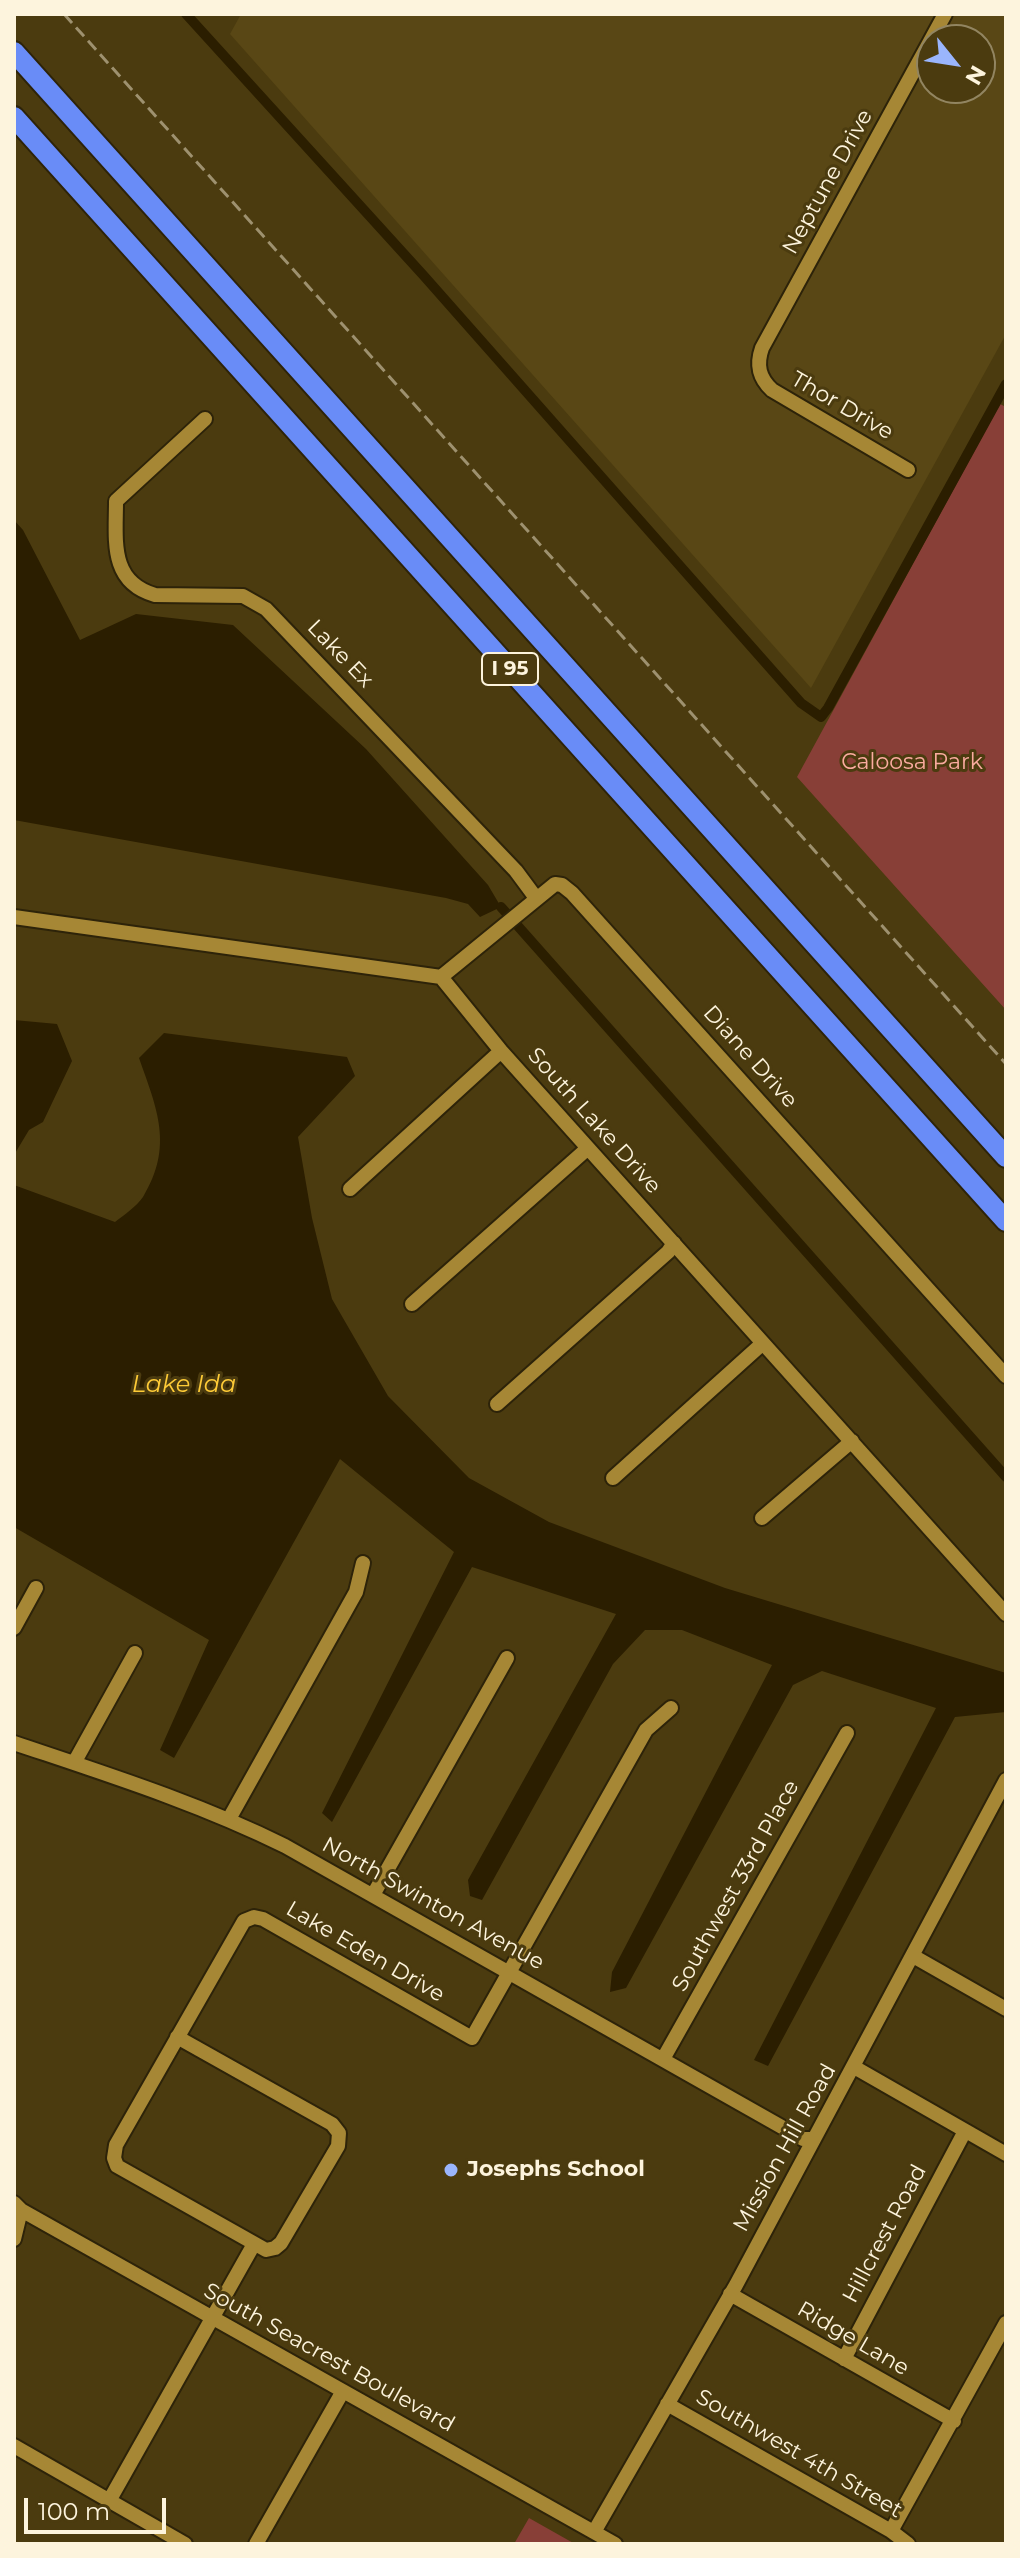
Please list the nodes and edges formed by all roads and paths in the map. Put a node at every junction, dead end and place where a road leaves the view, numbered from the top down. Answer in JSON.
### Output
{"nodes":[{"id":1,"x":945,"y":14,"type":"edge"},
{"id":2,"x":14,"y":52,"type":"edge"},
{"id":3,"x":14,"y":117,"type":"edge"},
{"id":4,"x":761,"y":374,"type":"joint"},
{"id":5,"x":205,"y":419,"type":"dead end"},
{"id":6,"x":908,"y":470,"type":"dead end"},
{"id":7,"x":536,"y":898,"type":"junction"},
{"id":8,"x":14,"y":917,"type":"edge"},
{"id":9,"x":441,"y":977,"type":"junction"},
{"id":10,"x":501,"y":1051,"type":"junction"},
{"id":11,"x":588,"y":1148,"type":"junction"},
{"id":12,"x":1006,"y":1157,"type":"edge"},
{"id":13,"x":350,"y":1189,"type":"dead end"},
{"id":14,"x":1006,"y":1221,"type":"edge"},
{"id":15,"x":674,"y":1243,"type":"junction"},
{"id":16,"x":412,"y":1304,"type":"dead end"},
{"id":17,"x":763,"y":1343,"type":"junction"},
{"id":18,"x":1006,"y":1376,"type":"edge"},
{"id":19,"x":497,"y":1404,"type":"dead end"},
{"id":20,"x":852,"y":1441,"type":"junction"},
{"id":21,"x":613,"y":1478,"type":"dead end"},
{"id":22,"x":762,"y":1518,"type":"dead end"},
{"id":23,"x":363,"y":1563,"type":"dead end"},
{"id":24,"x":36,"y":1588,"type":"dead end"},
{"id":25,"x":1006,"y":1614,"type":"edge"},
{"id":26,"x":14,"y":1628,"type":"edge"},
{"id":27,"x":135,"y":1653,"type":"dead end"},
{"id":28,"x":507,"y":1658,"type":"dead end"},
{"id":29,"x":671,"y":1708,"type":"dead end"},
{"id":30,"x":847,"y":1733,"type":"dead end"},
{"id":31,"x":14,"y":1743,"type":"edge"},
{"id":32,"x":74,"y":1763,"type":"junction"},
{"id":33,"x":1006,"y":1780,"type":"edge"},
{"id":34,"x":229,"y":1819,"type":"junction"},
{"id":35,"x":373,"y":1895,"type":"junction"},
{"id":36,"x":913,"y":1956,"type":"junction"},
{"id":37,"x":511,"y":1974,"type":"junction"},
{"id":38,"x":1006,"y":2009,"type":"edge"},
{"id":39,"x":177,"y":2037,"type":"junction"},
{"id":40,"x":663,"y":2059,"type":"junction"},
{"id":41,"x":854,"y":2067,"type":"junction"},
{"id":42,"x":965,"y":2131,"type":"junction"},
{"id":43,"x":813,"y":2139,"type":"junction"},
{"id":44,"x":1006,"y":2154,"type":"edge"},
{"id":45,"x":16,"y":2210,"type":"edge"},
{"id":46,"x":14,"y":2239,"type":"edge"},
{"id":47,"x":254,"y":2244,"type":"junction"},
{"id":48,"x":730,"y":2294,"type":"junction"},
{"id":49,"x":213,"y":2318,"type":"junction"},
{"id":50,"x":1006,"y":2323,"type":"edge"},
{"id":51,"x":844,"y":2359,"type":"junction"},
{"id":52,"x":343,"y":2391,"type":"junction"},
{"id":53,"x":667,"y":2404,"type":"junction"},
{"id":54,"x":954,"y":2421,"type":"junction"},
{"id":55,"x":14,"y":2446,"type":"edge"},
{"id":56,"x":109,"y":2501,"type":"junction"},
{"id":57,"x":891,"y":2531,"type":"junction"},
{"id":58,"x":594,"y":2532,"type":"junction"},
{"id":59,"x":185,"y":2544,"type":"edge"},
{"id":60,"x":256,"y":2544,"type":"edge"},
{"id":61,"x":615,"y":2544,"type":"edge"},
{"id":62,"x":908,"y":2544,"type":"edge"}],
"edges":[{"from":1,"to":4,"type":"street","name":"Neptune Drive"},
{"from":2,"to":12,"type":"highway","number":"I 95"},
{"from":3,"to":14,"type":"highway","number":"I 95"},
{"from":4,"to":6,"type":"street","name":"Thor Drive"},
{"from":5,"to":7,"type":"street","name":"Lake Ex"},
{"from":7,"to":9,"type":"street"},
{"from":7,"to":18,"type":"street","name":"Diane Drive"},
{"from":8,"to":9,"type":"street"},
{"from":9,"to":10,"type":"street","name":"South Lake Drive"},
{"from":10,"to":11,"type":"street","name":"South Lake Drive"},
{"from":10,"to":13,"type":"street"},
{"from":11,"to":15,"type":"street","name":"South Lake Drive"},
{"from":11,"to":16,"type":"street"},
{"from":15,"to":17,"type":"street","name":"South Lake Drive"},
{"from":15,"to":19,"type":"street"},
{"from":17,"to":20,"type":"street","name":"South Lake Drive"},
{"from":17,"to":21,"type":"street"},
{"from":20,"to":22,"type":"street"},
{"from":20,"to":25,"type":"street","name":"South Lake Drive"},
{"from":23,"to":34,"type":"street"},
{"from":24,"to":26,"type":"street"},
{"from":27,"to":32,"type":"street"},
{"from":28,"to":35,"type":"street"},
{"from":29,"to":37,"type":"street"},
{"from":30,"to":40,"type":"street","name":"Southwest 33rd Place"},
{"from":31,"to":32,"type":"street","name":"North Swinton Avenue"},
{"from":32,"to":34,"type":"street","name":"North Swinton Avenue"},
{"from":33,"to":36,"type":"street","name":"Mission Hill Road"},
{"from":34,"to":35,"type":"street","name":"North Swinton Avenue"},
{"from":35,"to":37,"type":"street","name":"North Swinton Avenue"},
{"from":36,"to":38,"type":"street"},
{"from":36,"to":41,"type":"street","name":"Mission Hill Road"},
{"from":37,"to":39,"type":"street","name":"Lake Eden Drive"},
{"from":37,"to":40,"type":"street","name":"North Swinton Avenue"},
{"from":39,"to":47,"type":"street","name":"Lake Eden Drive"},
{"from":39,"to":47,"type":"street"},
{"from":40,"to":43,"type":"street","name":"North Swinton Avenue"},
{"from":41,"to":42,"type":"street"},
{"from":41,"to":43,"type":"street","name":"Mission Hill Road"},
{"from":42,"to":44,"type":"street"},
{"from":42,"to":51,"type":"street","name":"Hillcrest Road"},
{"from":43,"to":48,"type":"street","name":"Mission Hill Road"},
{"from":45,"to":46,"type":"street"},
{"from":45,"to":49,"type":"street","name":"South Seacrest Boulevard"},
{"from":47,"to":49,"type":"street"},
{"from":48,"to":51,"type":"street","name":"Ridge Lane"},
{"from":48,"to":53,"type":"street","name":"Mission Hill Road"},
{"from":49,"to":52,"type":"street","name":"South Seacrest Boulevard"},
{"from":49,"to":56,"type":"street"},
{"from":50,"to":54,"type":"street"},
{"from":51,"to":54,"type":"street","name":"Ridge Lane"},
{"from":52,"to":58,"type":"street","name":"South Seacrest Boulevard"},
{"from":52,"to":60,"type":"street"},
{"from":53,"to":57,"type":"street","name":"Southwest 4th Street"},
{"from":53,"to":58,"type":"street","name":"Mission Hill Road"},
{"from":54,"to":57,"type":"street"},
{"from":55,"to":56,"type":"street"},
{"from":56,"to":59,"type":"street"},
{"from":57,"to":62,"type":"street","name":"Southwest 4th Street"},
{"from":58,"to":61,"type":"street","name":"South Seacrest Boulevard"}]}
